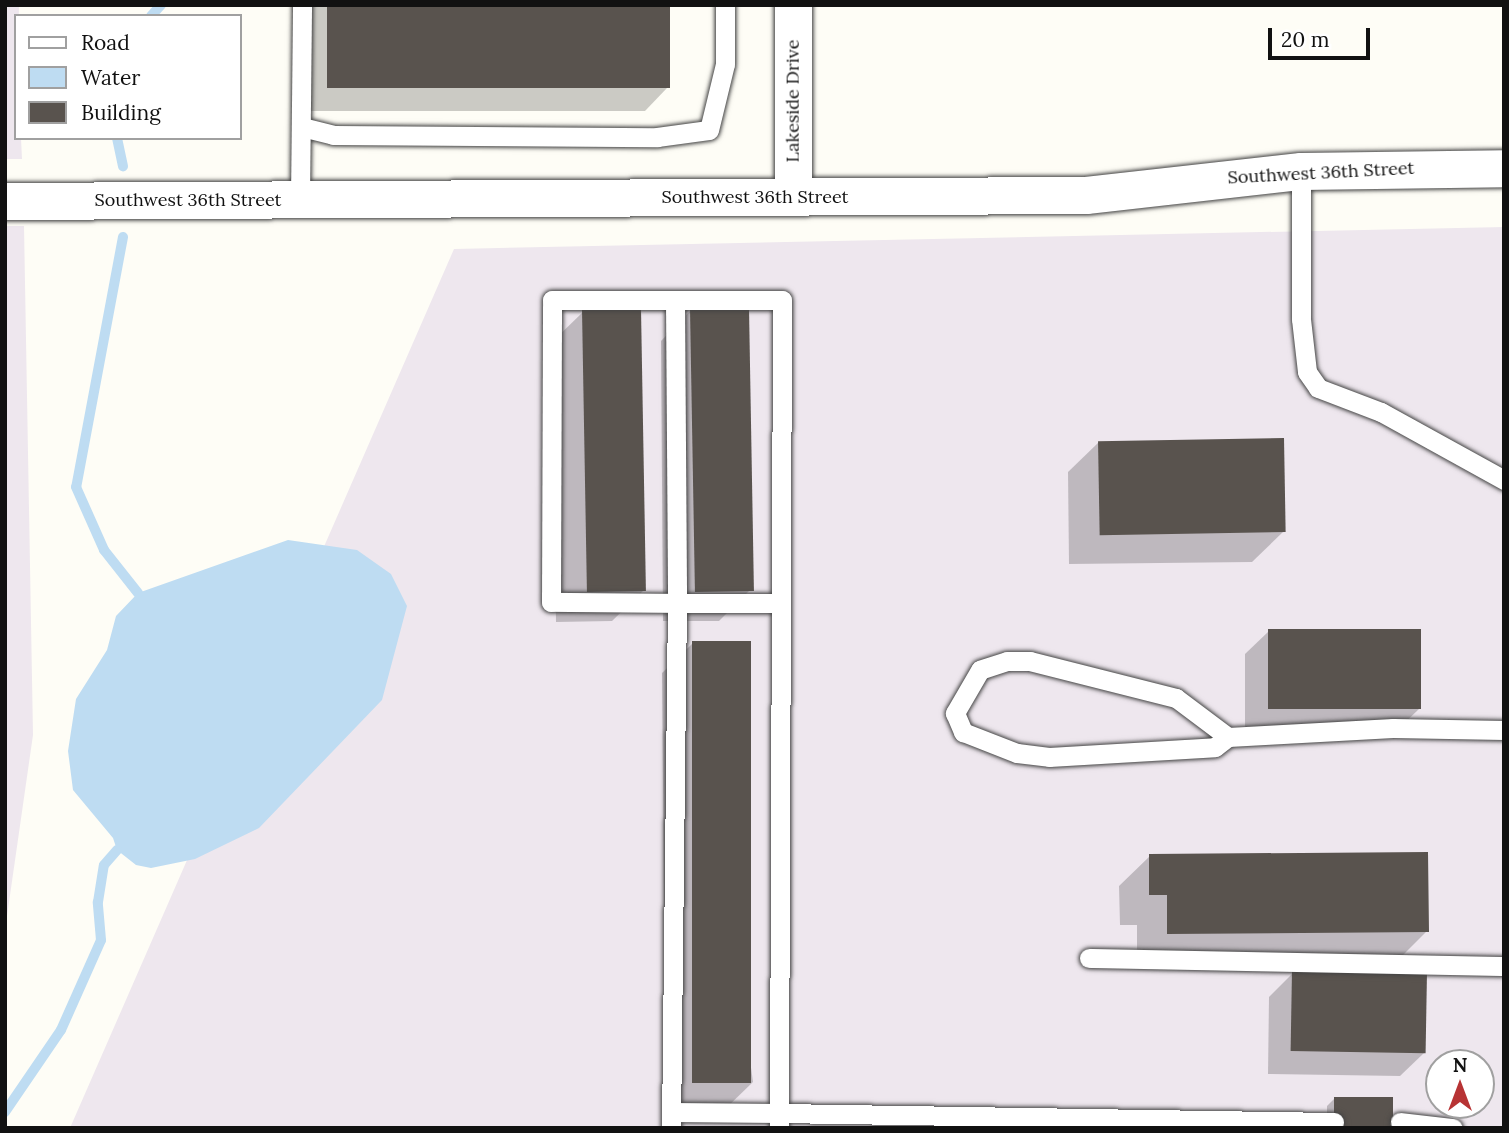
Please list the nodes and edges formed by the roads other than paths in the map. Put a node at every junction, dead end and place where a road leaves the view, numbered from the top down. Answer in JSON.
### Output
{"nodes":[{"id":1,"x":302,"y":5,"type":"edge"},
{"id":2,"x":724,"y":5,"type":"edge"},
{"id":3,"x":793,"y":5,"type":"edge"},
{"id":4,"x":302,"y":127,"type":"junction"},
{"id":5,"x":1504,"y":169,"type":"edge"},
{"id":6,"x":1301,"y":171,"type":"junction"},
{"id":7,"x":793,"y":197,"type":"junction"},
{"id":8,"x":300,"y":200,"type":"junction"},
{"id":9,"x":5,"y":201,"type":"edge"},
{"id":10,"x":676,"y":301,"type":"junction"},
{"id":11,"x":1504,"y":480,"type":"edge"},
{"id":12,"x":677,"y":603,"type":"junction"},
{"id":13,"x":781,"y":603,"type":"junction"},
{"id":14,"x":1504,"y":730,"type":"edge"},
{"id":15,"x":1228,"y":737,"type":"junction"},
{"id":16,"x":1090,"y":958,"type":"dead end"},
{"id":17,"x":1504,"y":966,"type":"edge"},
{"id":18,"x":671,"y":1120,"type":"edge"},
{"id":19,"x":779,"y":1120,"type":"edge"},
{"id":20,"x":1232,"y":1122,"type":"edge"},
{"id":21,"x":1334,"y":1122,"type":"dead end"},
{"id":22,"x":1400,"y":1122,"type":"dead end"},
{"id":23,"x":1453,"y":1128,"type":"edge"}],
"edges":[{"from":1,"to":4,"type":"lane"},
{"from":2,"to":4,"type":"lane"},
{"from":3,"to":7,"type":"street","name":"Lakeside Drive"},
{"from":4,"to":8,"type":"lane"},
{"from":5,"to":6,"type":"street","name":"Southwest 36th Street"},
{"from":6,"to":7,"type":"street","name":"Southwest 36th Street"},
{"from":6,"to":11,"type":"lane"},
{"from":7,"to":8,"type":"street","name":"Southwest 36th Street"},
{"from":8,"to":9,"type":"street","name":"Southwest 36th Street"},
{"from":10,"to":12,"type":"lane"},
{"from":10,"to":12,"type":"lane"},
{"from":10,"to":13,"type":"lane"},
{"from":12,"to":13,"type":"lane"},
{"from":12,"to":18,"type":"lane"},
{"from":13,"to":19,"type":"lane"},
{"from":14,"to":15,"type":"lane"},
{"from":15,"to":15,"type":"lane"},
{"from":16,"to":17,"type":"lane"},
{"from":18,"to":19,"type":"lane"},
{"from":19,"to":20,"type":"lane"},
{"from":20,"to":21,"type":"lane"},
{"from":22,"to":23,"type":"lane"}]}
